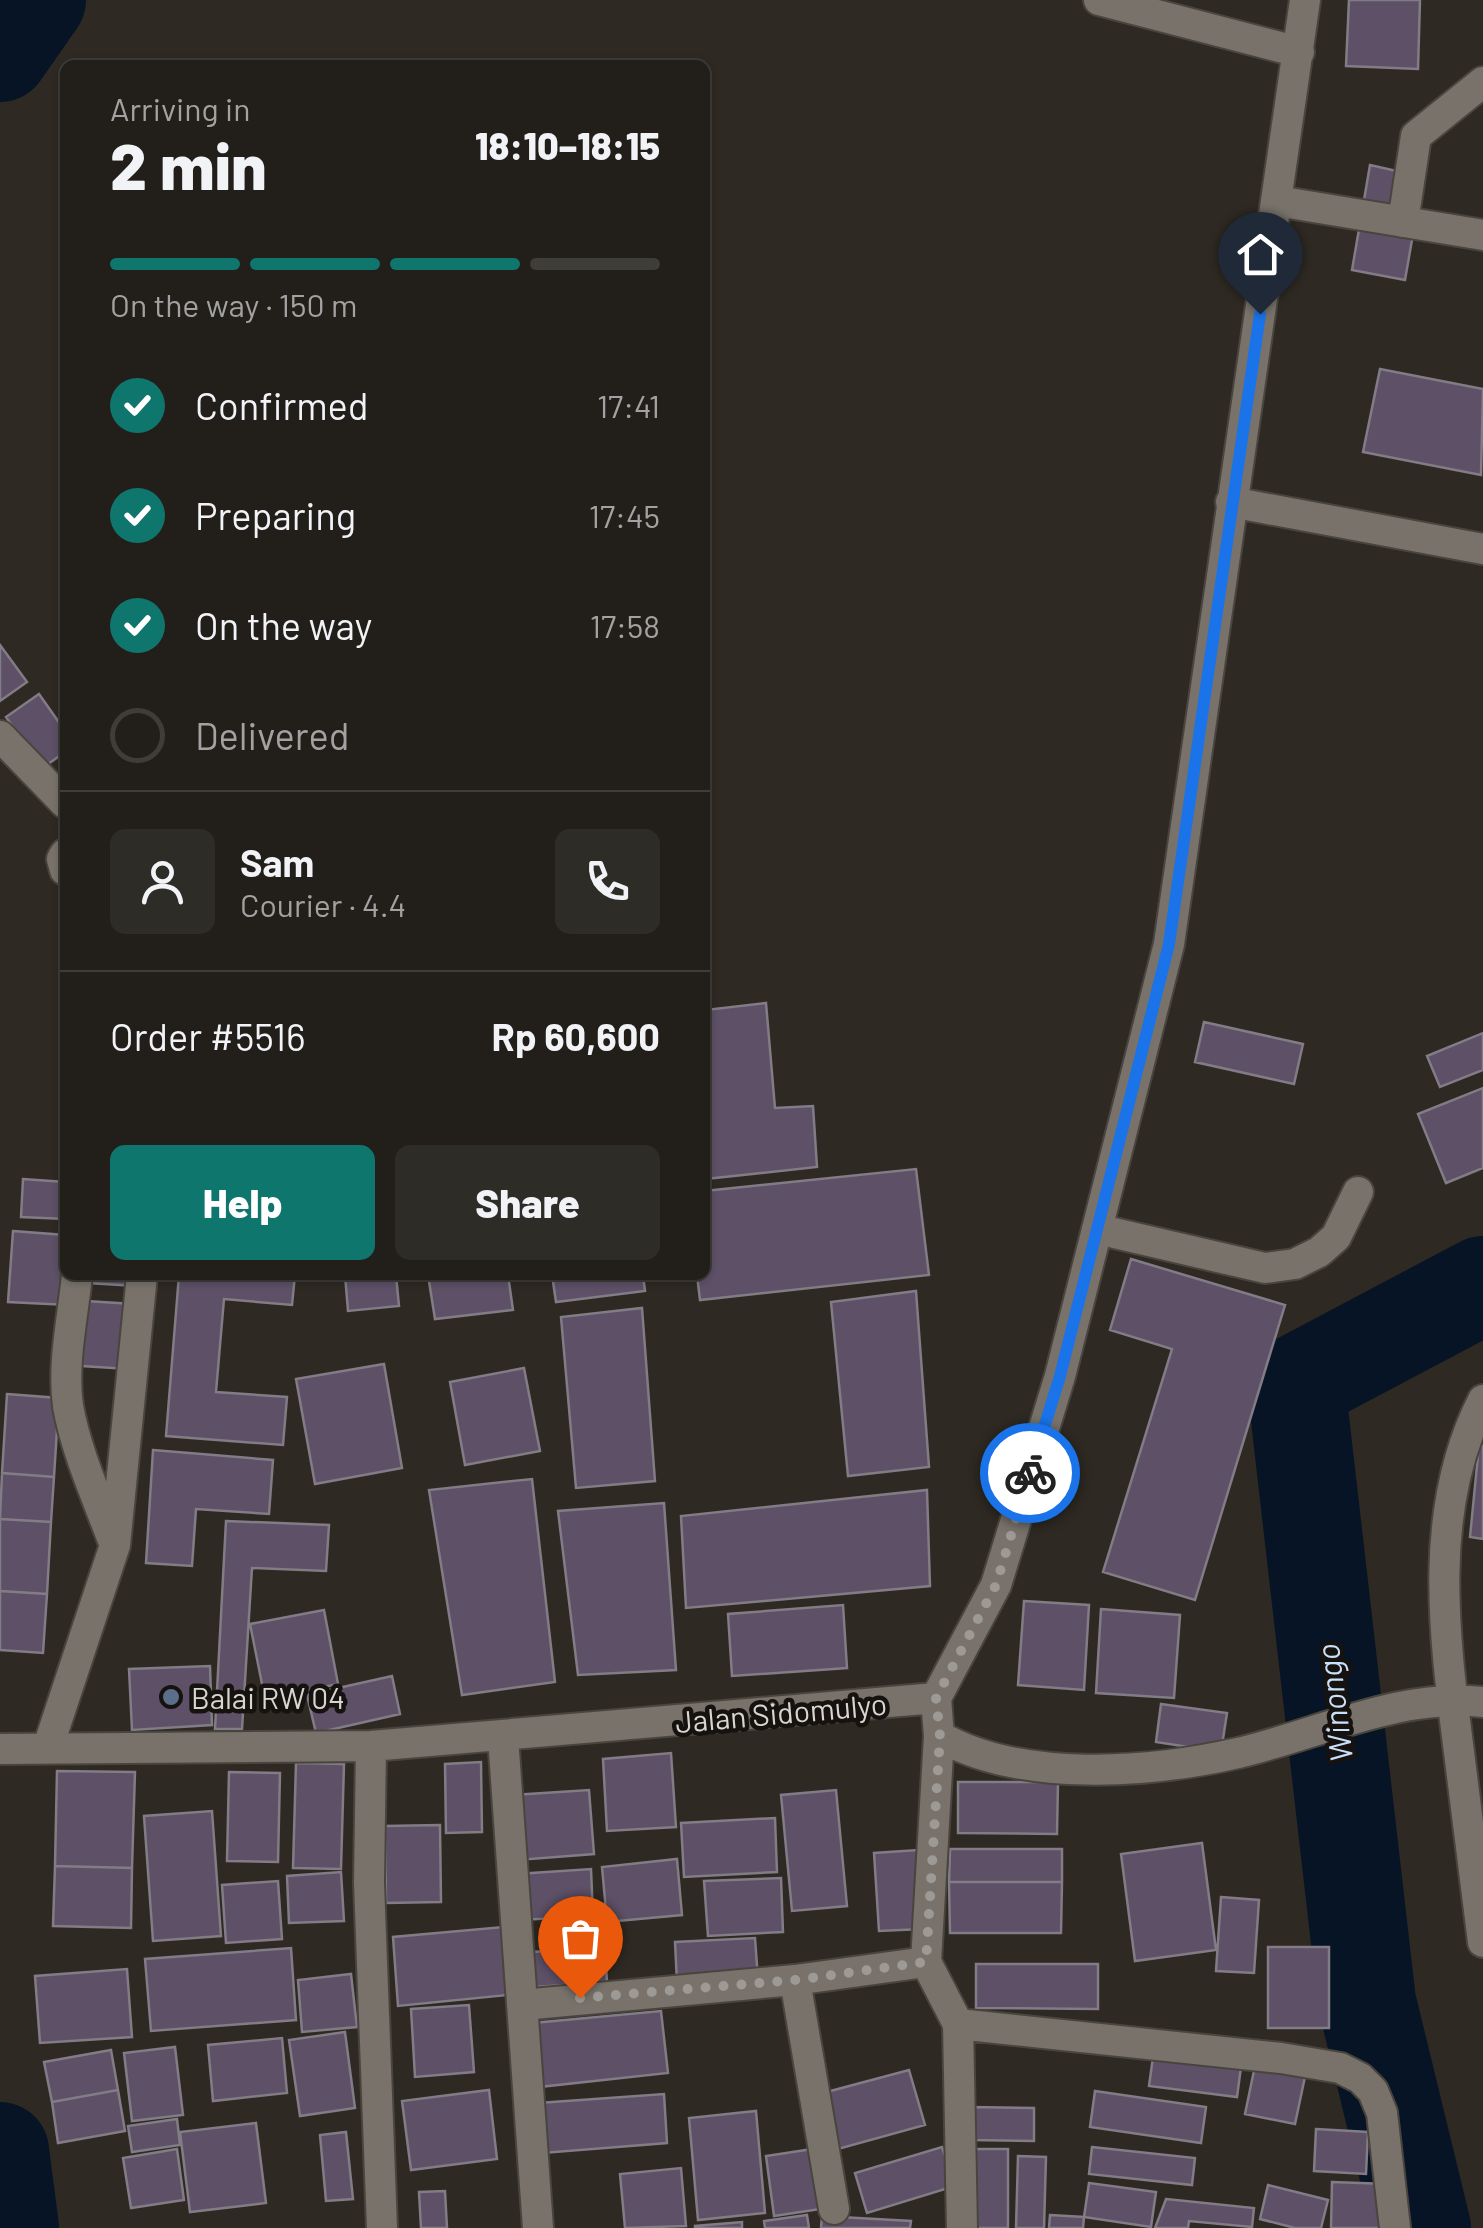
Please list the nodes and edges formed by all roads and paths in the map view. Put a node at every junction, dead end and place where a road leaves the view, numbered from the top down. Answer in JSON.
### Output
{"nodes":[{"id":1,"x":1099,"y":0,"type":"edge"},
{"id":2,"x":1305,"y":0,"type":"edge"},
{"id":3,"x":1299,"y":52,"type":"junction"},
{"id":4,"x":1483,"y":82,"type":"edge"},
{"id":5,"x":1277,"y":201,"type":"junction"},
{"id":6,"x":1403,"y":222,"type":"junction"},
{"id":7,"x":1483,"y":236,"type":"edge"},
{"id":8,"x":1231,"y":502,"type":"junction"},
{"id":9,"x":1483,"y":549,"type":"edge"},
{"id":10,"x":0,"y":736,"type":"edge"},
{"id":11,"x":60,"y":797,"type":"edge"},
{"id":12,"x":1358,"y":1192,"type":"dead end"},
{"id":13,"x":1098,"y":1229,"type":"junction"},
{"id":14,"x":76,"y":1280,"type":"edge"},
{"id":15,"x":142,"y":1280,"type":"edge"},
{"id":16,"x":1480,"y":1414,"type":"edge"},
{"id":17,"x":115,"y":1545,"type":"junction"},
{"id":18,"x":936,"y":1698,"type":"junction"},
{"id":19,"x":1452,"y":1699,"type":"junction"},
{"id":20,"x":1483,"y":1702,"type":"edge"},
{"id":21,"x":503,"y":1736,"type":"junction"},
{"id":22,"x":940,"y":1736,"type":"junction"},
{"id":23,"x":371,"y":1746,"type":"junction"},
{"id":24,"x":23,"y":1748,"type":"edge"},
{"id":25,"x":1483,"y":1942,"type":"edge"},
{"id":26,"x":926,"y":1962,"type":"junction"},
{"id":27,"x":796,"y":1980,"type":"junction"},
{"id":28,"x":522,"y":2004,"type":"junction"},
{"id":29,"x":958,"y":2024,"type":"junction"},
{"id":30,"x":834,"y":2209,"type":"dead end"},
{"id":31,"x":382,"y":2228,"type":"edge"},
{"id":32,"x":538,"y":2228,"type":"edge"},
{"id":33,"x":962,"y":2228,"type":"edge"},
{"id":34,"x":1395,"y":2228,"type":"edge"}],
"edges":[{"from":1,"to":3,"type":"street"},
{"from":2,"to":3,"type":"street"},
{"from":3,"to":5,"type":"street"},
{"from":4,"to":6,"type":"street"},
{"from":5,"to":6,"type":"street"},
{"from":5,"to":8,"type":"street"},
{"from":6,"to":7,"type":"street"},
{"from":8,"to":9,"type":"street"},
{"from":8,"to":13,"type":"street"},
{"from":10,"to":11,"type":"street"},
{"from":12,"to":13,"type":"street"},
{"from":13,"to":18,"type":"street"},
{"from":14,"to":17,"type":"street"},
{"from":15,"to":17,"type":"street"},
{"from":16,"to":19,"type":"street"},
{"from":17,"to":24,"type":"street"},
{"from":18,"to":21,"type":"street","name":"Jalan Sidomulyo"},
{"from":18,"to":22,"type":"street"},
{"from":19,"to":20,"type":"street"},
{"from":19,"to":22,"type":"street"},
{"from":19,"to":25,"type":"street"},
{"from":21,"to":23,"type":"street","name":"Jalan Sidomulyo"},
{"from":21,"to":28,"type":"street"},
{"from":22,"to":26,"type":"street"},
{"from":23,"to":24,"type":"street","name":"Jalan Sidomulyo"},
{"from":23,"to":31,"type":"street"},
{"from":26,"to":27,"type":"street"},
{"from":26,"to":29,"type":"street"},
{"from":27,"to":28,"type":"street"},
{"from":27,"to":30,"type":"street"},
{"from":28,"to":32,"type":"street"},
{"from":29,"to":33,"type":"street"},
{"from":29,"to":34,"type":"street"}]}
